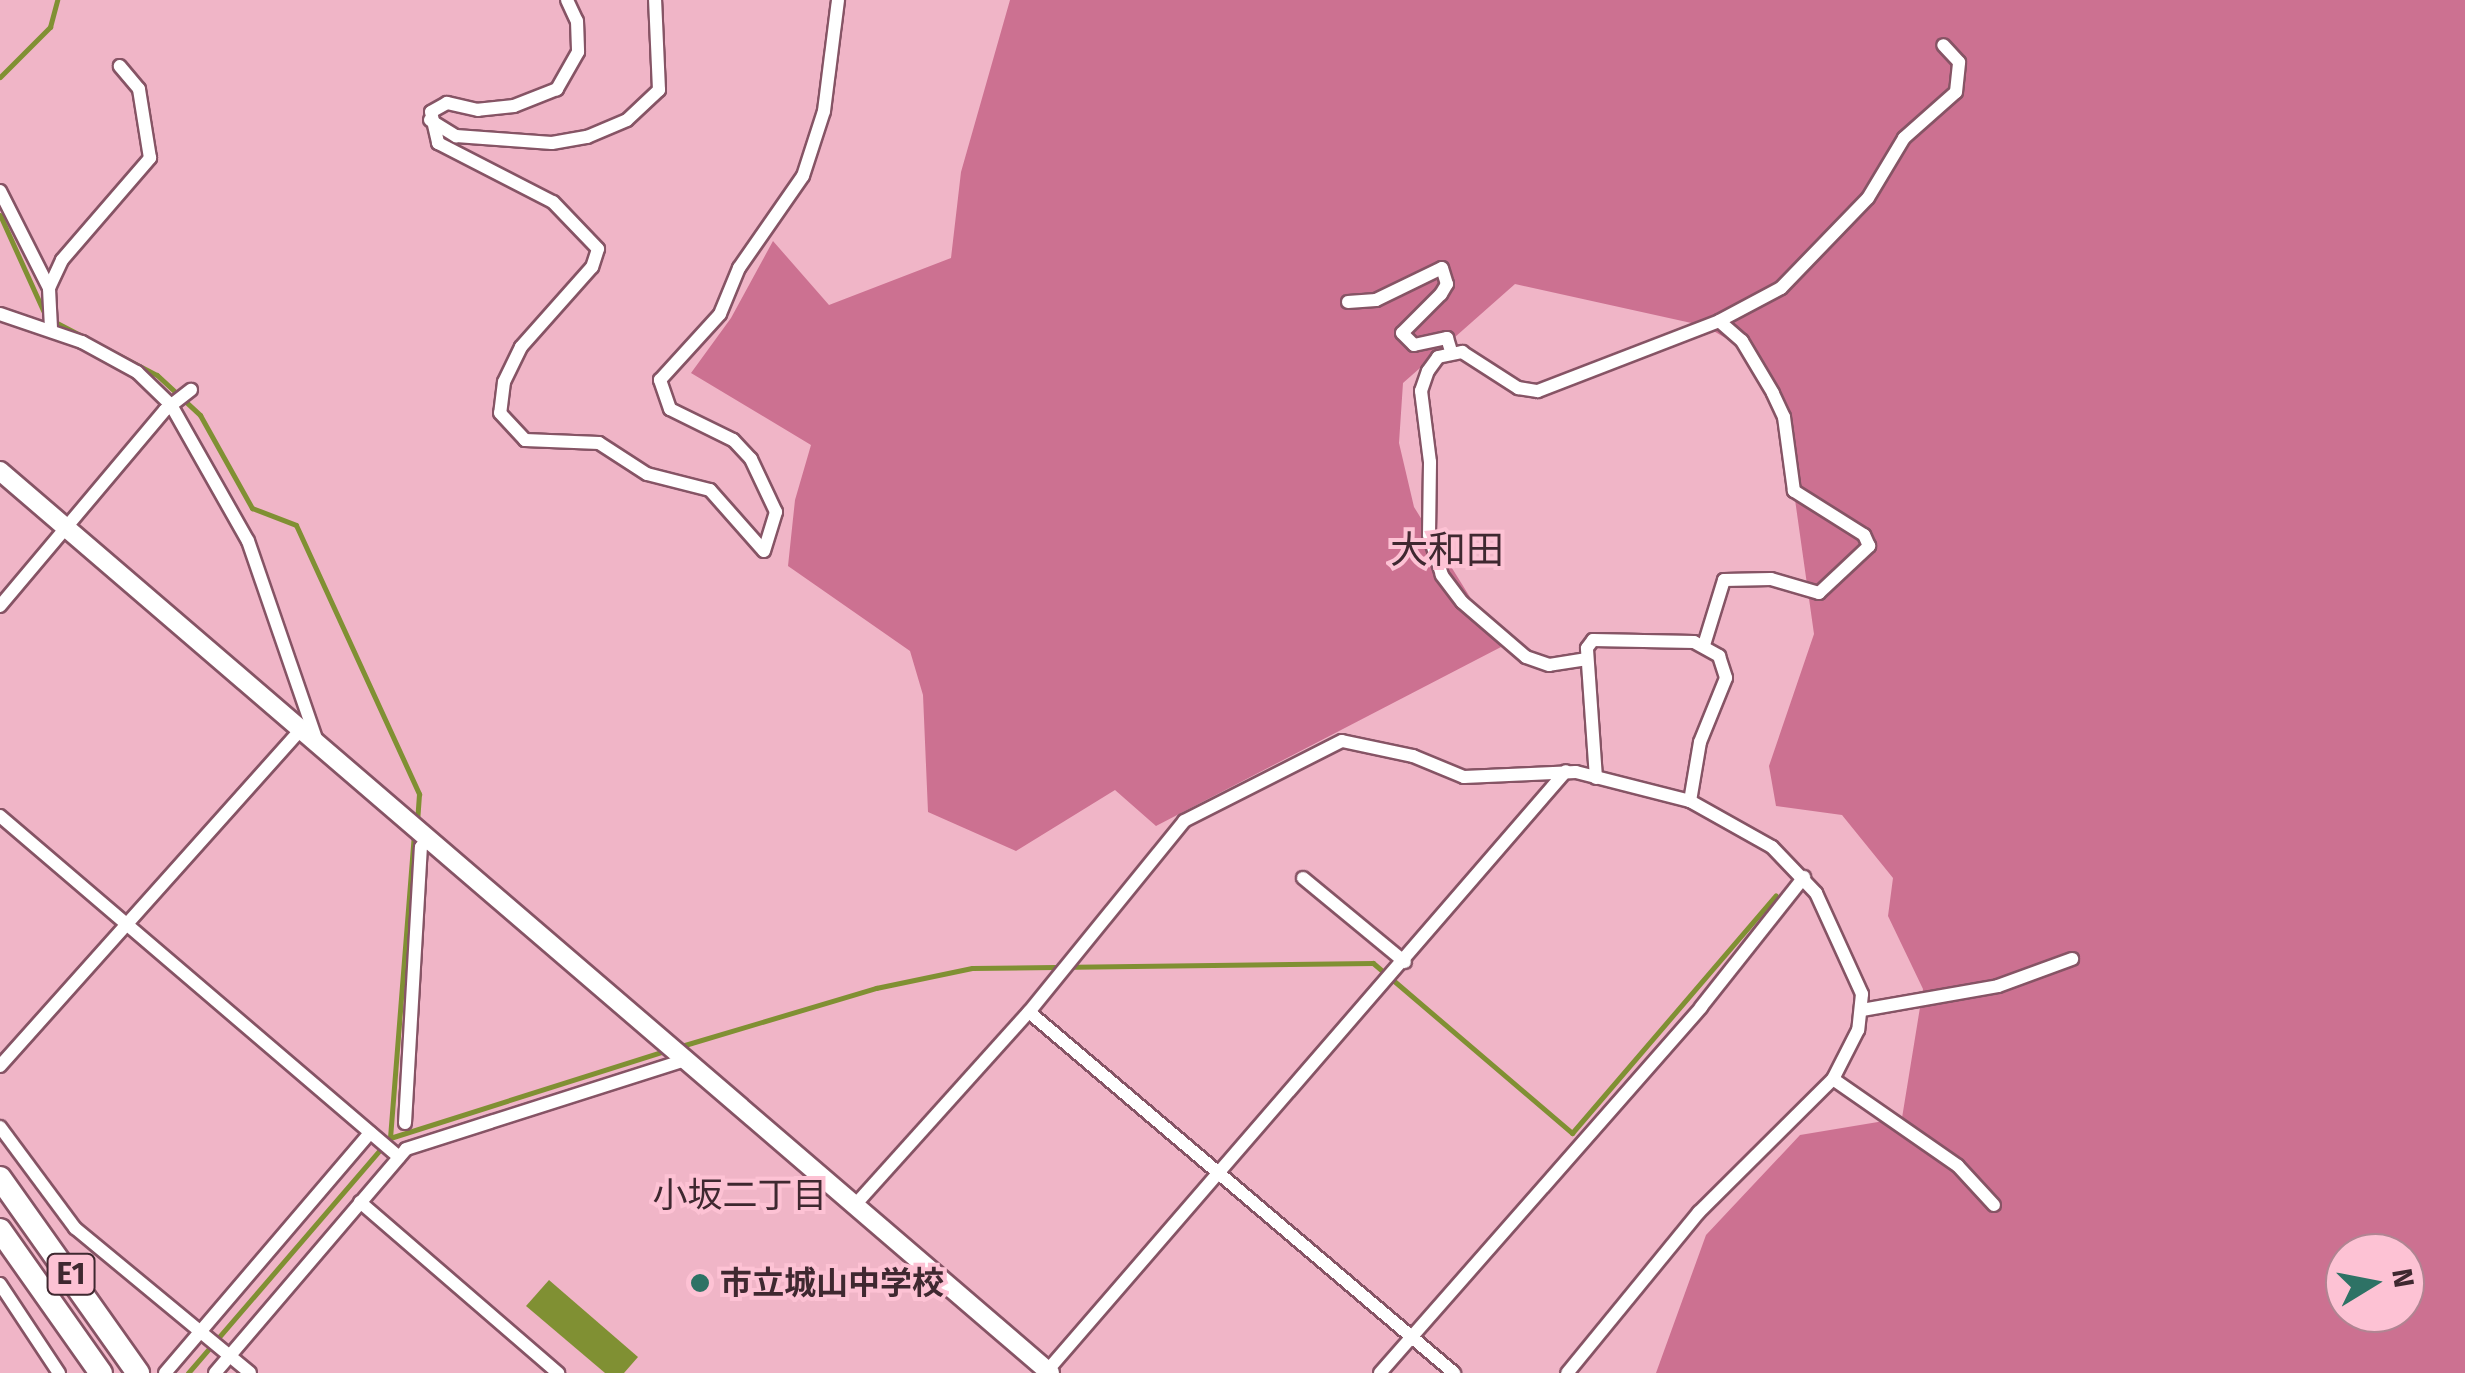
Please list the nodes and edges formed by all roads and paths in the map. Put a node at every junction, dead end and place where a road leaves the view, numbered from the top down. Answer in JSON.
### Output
{"nodes":[{"id":1,"x":567,"y":0,"type":"edge"},
{"id":2,"x":655,"y":0,"type":"edge"},
{"id":3,"x":838,"y":0,"type":"edge"},
{"id":4,"x":1943,"y":45,"type":"dead end"},
{"id":5,"x":120,"y":66,"type":"dead end"},
{"id":6,"x":430,"y":120,"type":"junction"},
{"id":7,"x":0,"y":191,"type":"edge"},
{"id":8,"x":49,"y":288,"type":"junction"},
{"id":9,"x":1348,"y":302,"type":"dead end"},
{"id":10,"x":0,"y":314,"type":"edge"},
{"id":11,"x":1719,"y":321,"type":"junction"},
{"id":12,"x":52,"y":328,"type":"junction"},
{"id":13,"x":1451,"y":351,"type":"junction"},
{"id":14,"x":191,"y":390,"type":"dead end"},
{"id":15,"x":171,"y":405,"type":"junction"},
{"id":16,"x":0,"y":471,"type":"edge"},
{"id":17,"x":67,"y":529,"type":"junction"},
{"id":18,"x":0,"y":606,"type":"edge"},
{"id":19,"x":1704,"y":645,"type":"junction"},
{"id":20,"x":1586,"y":659,"type":"junction"},
{"id":21,"x":299,"y":732,"type":"junction"},
{"id":22,"x":336,"y":764,"type":"junction"},
{"id":23,"x":1566,"y":772,"type":"junction"},
{"id":24,"x":1596,"y":778,"type":"junction"},
{"id":25,"x":1690,"y":800,"type":"junction"},
{"id":26,"x":0,"y":816,"type":"edge"},
{"id":27,"x":426,"y":840,"type":"junction"},
{"id":28,"x":1303,"y":878,"type":"dead end"},
{"id":29,"x":1804,"y":878,"type":"junction"},
{"id":30,"x":126,"y":925,"type":"junction"},
{"id":31,"x":2072,"y":960,"type":"dead end"},
{"id":32,"x":1405,"y":962,"type":"junction"},
{"id":33,"x":1862,"y":1010,"type":"junction"},
{"id":34,"x":1029,"y":1012,"type":"junction"},
{"id":35,"x":686,"y":1060,"type":"junction"},
{"id":36,"x":0,"y":1066,"type":"edge"},
{"id":37,"x":1833,"y":1080,"type":"junction"},
{"id":38,"x":405,"y":1123,"type":"dead end"},
{"id":39,"x":0,"y":1127,"type":"edge"},
{"id":40,"x":372,"y":1134,"type":"junction"},
{"id":41,"x":396,"y":1154,"type":"junction"},
{"id":42,"x":1221,"y":1174,"type":"junction"},
{"id":43,"x":0,"y":1178,"type":"edge"},
{"id":44,"x":360,"y":1202,"type":"junction"},
{"id":45,"x":855,"y":1205,"type":"junction"},
{"id":46,"x":1994,"y":1205,"type":"dead end"},
{"id":47,"x":0,"y":1230,"type":"edge"},
{"id":48,"x":0,"y":1284,"type":"edge"},
{"id":49,"x":200,"y":1332,"type":"junction"},
{"id":50,"x":1411,"y":1337,"type":"junction"},
{"id":51,"x":230,"y":1356,"type":"junction"},
{"id":52,"x":1047,"y":1372,"type":"edge"},
{"id":53,"x":59,"y":1373,"type":"edge"},
{"id":54,"x":101,"y":1373,"type":"edge"},
{"id":55,"x":138,"y":1373,"type":"edge"},
{"id":56,"x":164,"y":1373,"type":"edge"},
{"id":57,"x":215,"y":1373,"type":"edge"},
{"id":58,"x":250,"y":1373,"type":"edge"},
{"id":59,"x":558,"y":1373,"type":"edge"},
{"id":60,"x":1380,"y":1373,"type":"edge"},
{"id":61,"x":1454,"y":1373,"type":"edge"},
{"id":62,"x":1568,"y":1373,"type":"edge"}],
"edges":[{"from":1,"to":6,"type":"street"},
{"from":2,"to":6,"type":"street"},
{"from":3,"to":6,"type":"street"},
{"from":4,"to":11,"type":"street"},
{"from":5,"to":8,"type":"street"},
{"from":7,"to":8,"type":"street"},
{"from":8,"to":12,"type":"street"},
{"from":9,"to":13,"type":"street"},
{"from":10,"to":12,"type":"street"},
{"from":11,"to":13,"type":"street"},
{"from":11,"to":19,"type":"street"},
{"from":12,"to":15,"type":"street"},
{"from":13,"to":20,"type":"street"},
{"from":14,"to":15,"type":"street"},
{"from":15,"to":17,"type":"street"},
{"from":15,"to":22,"type":"street"},
{"from":16,"to":17,"type":"street"},
{"from":17,"to":18,"type":"street"},
{"from":17,"to":21,"type":"street"},
{"from":19,"to":20,"type":"street"},
{"from":19,"to":25,"type":"street"},
{"from":20,"to":24,"type":"street"},
{"from":21,"to":22,"type":"street"},
{"from":21,"to":30,"type":"street"},
{"from":22,"to":27,"type":"street"},
{"from":23,"to":24,"type":"street"},
{"from":23,"to":32,"type":"street"},
{"from":23,"to":34,"type":"street"},
{"from":24,"to":25,"type":"street"},
{"from":25,"to":29,"type":"street"},
{"from":26,"to":30,"type":"street"},
{"from":27,"to":35,"type":"street"},
{"from":27,"to":38,"type":"street"},
{"from":28,"to":32,"type":"street"},
{"from":29,"to":33,"type":"street"},
{"from":29,"to":50,"type":"street"},
{"from":30,"to":36,"type":"street"},
{"from":30,"to":40,"type":"street"},
{"from":31,"to":33,"type":"street"},
{"from":32,"to":42,"type":"street"},
{"from":33,"to":37,"type":"street"},
{"from":34,"to":42,"type":"street"},
{"from":34,"to":45,"type":"street"},
{"from":35,"to":41,"type":"street"},
{"from":35,"to":45,"type":"street"},
{"from":37,"to":46,"type":"street"},
{"from":37,"to":62,"type":"street"},
{"from":39,"to":49,"type":"street"},
{"from":40,"to":41,"type":"street"},
{"from":40,"to":49,"type":"street"},
{"from":41,"to":44,"type":"street"},
{"from":42,"to":50,"type":"street"},
{"from":42,"to":52,"type":"street"},
{"from":43,"to":55,"type":"highway","number":"E1"},
{"from":44,"to":51,"type":"street"},
{"from":44,"to":59,"type":"street"},
{"from":45,"to":52,"type":"street"},
{"from":47,"to":54,"type":"highway","number":"E1"},
{"from":48,"to":53,"type":"street"},
{"from":49,"to":51,"type":"street"},
{"from":49,"to":56,"type":"street"},
{"from":50,"to":60,"type":"street"},
{"from":50,"to":61,"type":"street"},
{"from":51,"to":57,"type":"street"},
{"from":51,"to":58,"type":"street"}]}
